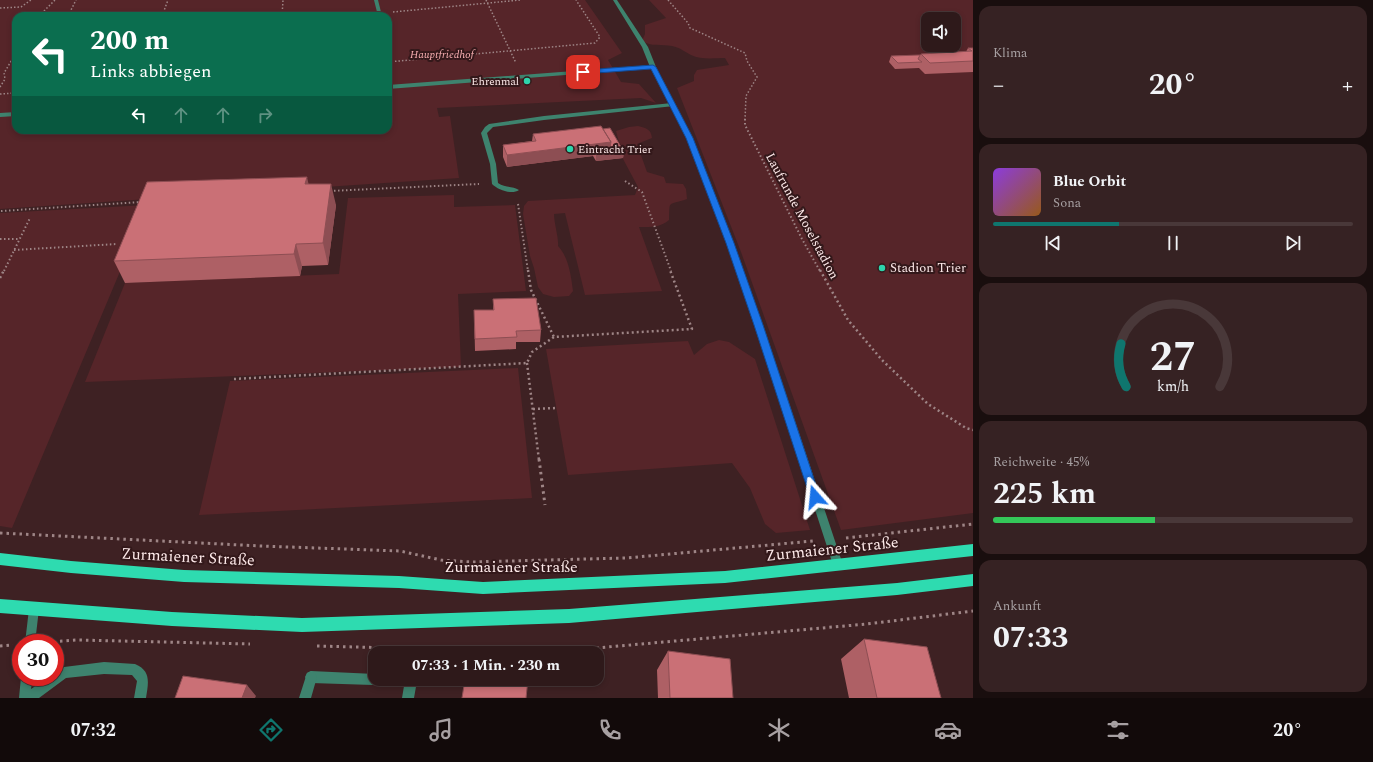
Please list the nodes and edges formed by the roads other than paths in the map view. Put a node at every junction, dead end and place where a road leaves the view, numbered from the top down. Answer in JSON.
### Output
{"nodes":[{"id":1,"x":376,"y":0,"type":"edge"},
{"id":2,"x":615,"y":0,"type":"edge"},
{"id":3,"x":379,"y":12,"type":"edge"},
{"id":4,"x":653,"y":67,"type":"junction"},
{"id":5,"x":392,"y":87,"type":"edge"},
{"id":6,"x":672,"y":105,"type":"junction"},
{"id":7,"x":12,"y":114,"type":"edge"},
{"id":8,"x":0,"y":115,"type":"edge"},
{"id":9,"x":516,"y":190,"type":"road end"},
{"id":10,"x":973,"y":550,"type":"edge"},
{"id":11,"x":0,"y":559,"type":"edge"},
{"id":12,"x":838,"y":565,"type":"junction"},
{"id":13,"x":973,"y":580,"type":"edge"},
{"id":14,"x":0,"y":606,"type":"edge"},
{"id":15,"x":34,"y":609,"type":"junction"},
{"id":16,"x":31,"y":634,"type":"edge"},
{"id":17,"x":26,"y":686,"type":"edge"},
{"id":18,"x":25,"y":698,"type":"edge"},
{"id":19,"x":29,"y":698,"type":"edge"},
{"id":20,"x":140,"y":698,"type":"edge"},
{"id":21,"x":305,"y":698,"type":"edge"},
{"id":22,"x":408,"y":698,"type":"edge"}],
"edges":[{"from":1,"to":3,"type":"street"},
{"from":2,"to":4,"type":"street"},
{"from":4,"to":5,"type":"street"},
{"from":4,"to":6,"type":"street"},
{"from":6,"to":9,"type":"street"},
{"from":6,"to":12,"type":"street"},
{"from":7,"to":8,"type":"street"},
{"from":10,"to":12,"type":"main road","name":"Zurmaiener Straße"},
{"from":11,"to":12,"type":"main road","name":"Zurmaiener Straße"},
{"from":13,"to":15,"type":"main road"},
{"from":14,"to":15,"type":"main road"},
{"from":15,"to":16,"type":"street"},
{"from":17,"to":18,"type":"street"},
{"from":19,"to":20,"type":"street"},
{"from":21,"to":22,"type":"street"}]}
